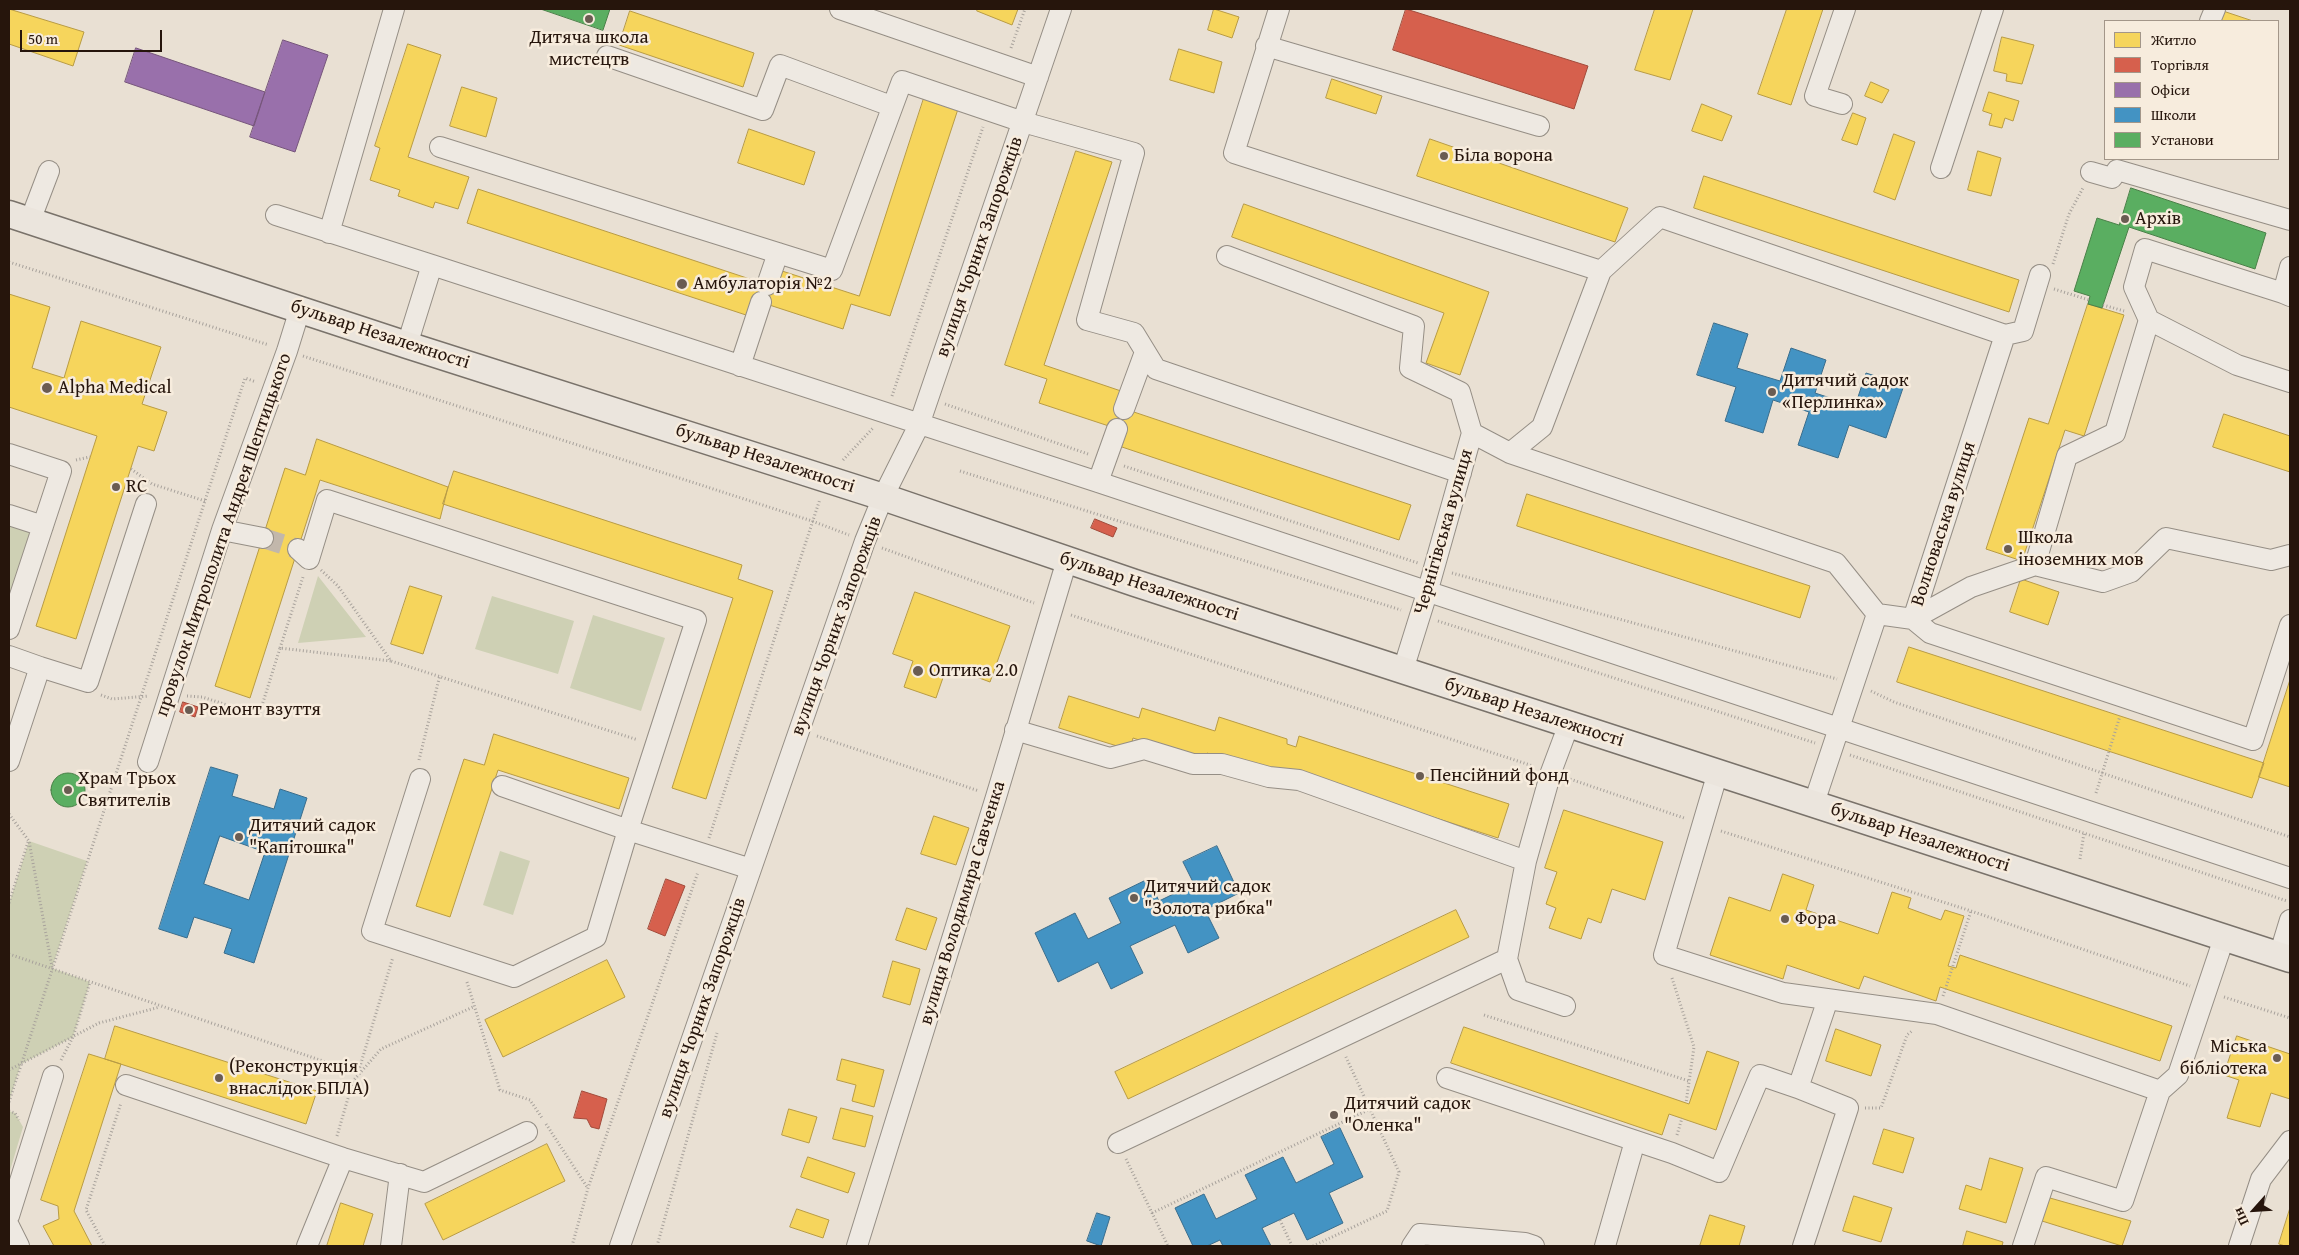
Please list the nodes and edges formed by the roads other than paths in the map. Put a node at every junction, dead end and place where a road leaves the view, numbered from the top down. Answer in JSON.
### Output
{"nodes":[{"id":1,"x":394,"y":9,"type":"edge"},
{"id":2,"x":840,"y":9,"type":"edge"},
{"id":3,"x":1061,"y":9,"type":"edge"},
{"id":4,"x":1279,"y":9,"type":"edge"},
{"id":5,"x":1846,"y":9,"type":"edge"},
{"id":6,"x":1993,"y":9,"type":"edge"},
{"id":7,"x":1266,"y":46,"type":"junction"},
{"id":8,"x":607,"y":56,"type":"dead end"},
{"id":9,"x":1038,"y":77,"type":"junction"},
{"id":10,"x":1842,"y":104,"type":"dead end"},
{"id":11,"x":891,"y":106,"type":"junction"},
{"id":12,"x":1023,"y":122,"type":"junction"},
{"id":13,"x":1539,"y":126,"type":"dead end"},
{"id":14,"x":440,"y":147,"type":"dead end"},
{"id":15,"x":2124,"y":164,"type":"edge"},
{"id":16,"x":1941,"y":168,"type":"dead end"},
{"id":17,"x":49,"y":171,"type":"dead end"},
{"id":18,"x":2091,"y":172,"type":"road end"},
{"id":19,"x":276,"y":215,"type":"dead end"},
{"id":20,"x":20,"y":218,"type":"edge"},
{"id":21,"x":2290,"y":220,"type":"edge"},
{"id":22,"x":329,"y":233,"type":"junction"},
{"id":23,"x":778,"y":253,"type":"junction"},
{"id":24,"x":1228,"y":256,"type":"dead end"},
{"id":25,"x":432,"y":265,"type":"junction"},
{"id":26,"x":2290,"y":268,"type":"edge"},
{"id":27,"x":1601,"y":271,"type":"junction"},
{"id":28,"x":2038,"y":279,"type":"road end"},
{"id":29,"x":2286,"y":294,"type":"edge"},
{"id":30,"x":300,"y":309,"type":"junction"},
{"id":31,"x":2149,"y":320,"type":"junction"},
{"id":32,"x":2005,"y":335,"type":"junction"},
{"id":33,"x":408,"y":345,"type":"junction"},
{"id":34,"x":1145,"y":352,"type":"junction"},
{"id":35,"x":740,"y":366,"type":"junction"},
{"id":36,"x":2290,"y":382,"type":"edge"},
{"id":37,"x":1124,"y":408,"type":"dead end"},
{"id":38,"x":919,"y":425,"type":"junction"},
{"id":39,"x":1117,"y":429,"type":"dead end"},
{"id":40,"x":1472,"y":433,"type":"junction"},
{"id":41,"x":1510,"y":453,"type":"junction"},
{"id":42,"x":9,"y":454,"type":"edge"},
{"id":43,"x":1461,"y":473,"type":"junction"},
{"id":44,"x":1098,"y":482,"type":"junction"},
{"id":45,"x":883,"y":497,"type":"junction"},
{"id":46,"x":146,"y":504,"type":"dead end"},
{"id":47,"x":9,"y":514,"type":"edge"},
{"id":48,"x":43,"y":526,"type":"junction"},
{"id":49,"x":222,"y":530,"type":"junction"},
{"id":50,"x":263,"y":538,"type":"tunnel mouth"},
{"id":51,"x":303,"y":554,"type":"road end"},
{"id":52,"x":2290,"y":555,"type":"edge"},
{"id":53,"x":1067,"y":560,"type":"junction"},
{"id":54,"x":2035,"y":565,"type":"junction"},
{"id":55,"x":1427,"y":592,"type":"junction"},
{"id":56,"x":1877,"y":614,"type":"junction"},
{"id":57,"x":1913,"y":619,"type":"junction"},
{"id":58,"x":2290,"y":625,"type":"edge"},
{"id":59,"x":9,"y":629,"type":"edge"},
{"id":60,"x":9,"y":656,"type":"edge"},
{"id":61,"x":40,"y":667,"type":"junction"},
{"id":62,"x":1403,"y":670,"type":"junction"},
{"id":63,"x":1570,"y":724,"type":"junction"},
{"id":64,"x":1838,"y":728,"type":"junction"},
{"id":65,"x":1015,"y":730,"type":"junction"},
{"id":66,"x":9,"y":761,"type":"edge"},
{"id":67,"x":148,"y":762,"type":"dead end"},
{"id":68,"x":1718,"y":772,"type":"junction"},
{"id":69,"x":420,"y":779,"type":"road end"},
{"id":70,"x":502,"y":786,"type":"dead end"},
{"id":71,"x":1814,"y":803,"type":"junction"},
{"id":72,"x":628,"y":830,"type":"junction"},
{"id":73,"x":1526,"y":861,"type":"junction"},
{"id":74,"x":751,"y":870,"type":"junction"},
{"id":75,"x":2290,"y":878,"type":"edge"},
{"id":76,"x":2290,"y":920,"type":"edge"},
{"id":77,"x":2224,"y":938,"type":"junction"},
{"id":78,"x":2285,"y":958,"type":"edge"},
{"id":79,"x":1507,"y":959,"type":"junction"},
{"id":80,"x":1828,"y":999,"type":"junction"},
{"id":81,"x":1566,"y":1006,"type":"dead end"},
{"id":82,"x":53,"y":1076,"type":"road end"},
{"id":83,"x":1447,"y":1078,"type":"dead end"},
{"id":84,"x":126,"y":1085,"type":"road end"},
{"id":85,"x":1798,"y":1088,"type":"junction"},
{"id":86,"x":2160,"y":1091,"type":"junction"},
{"id":87,"x":527,"y":1132,"type":"dead end"},
{"id":88,"x":1635,"y":1141,"type":"junction"},
{"id":89,"x":2290,"y":1141,"type":"edge"},
{"id":90,"x":1118,"y":1143,"type":"road end"},
{"id":91,"x":337,"y":1156,"type":"junction"},
{"id":92,"x":400,"y":1174,"type":"junction"},
{"id":93,"x":9,"y":1216,"type":"edge"},
{"id":94,"x":9,"y":1226,"type":"edge"},
{"id":95,"x":19,"y":1246,"type":"edge"},
{"id":96,"x":308,"y":1246,"type":"edge"},
{"id":97,"x":391,"y":1246,"type":"edge"},
{"id":98,"x":620,"y":1246,"type":"edge"},
{"id":99,"x":857,"y":1246,"type":"edge"},
{"id":100,"x":1412,"y":1246,"type":"edge"},
{"id":101,"x":1534,"y":1246,"type":"edge"},
{"id":102,"x":1605,"y":1246,"type":"edge"},
{"id":103,"x":1803,"y":1246,"type":"edge"},
{"id":104,"x":2023,"y":1246,"type":"edge"},
{"id":105,"x":2239,"y":1246,"type":"edge"}],
"edges":[{"from":1,"to":22,"type":"street"},
{"from":2,"to":9,"type":"street"},
{"from":3,"to":9,"type":"street","name":"вулиця Чорних Запорожців"},
{"from":4,"to":7,"type":"street"},
{"from":5,"to":10,"type":"street"},
{"from":6,"to":16,"type":"street"},
{"from":7,"to":13,"type":"street"},
{"from":7,"to":27,"type":"street"},
{"from":8,"to":11,"type":"street"},
{"from":9,"to":12,"type":"street","name":"вулиця Чорних Запорожців"},
{"from":11,"to":12,"type":"street"},
{"from":11,"to":23,"type":"street"},
{"from":12,"to":34,"type":"street"},
{"from":12,"to":38,"type":"street","name":"вулиця Чорних Запорожців"},
{"from":14,"to":23,"type":"street"},
{"from":15,"to":18,"type":"street"},
{"from":15,"to":21,"type":"street"},
{"from":17,"to":20,"type":"street"},
{"from":19,"to":22,"type":"street"},
{"from":20,"to":30,"type":"main road","name":"бульвар Незалежності"},
{"from":22,"to":25,"type":"street"},
{"from":23,"to":35,"type":"street"},
{"from":24,"to":40,"type":"street","name":"Чернігівська вулиця"},
{"from":25,"to":33,"type":"street"},
{"from":25,"to":35,"type":"street"},
{"from":26,"to":29,"type":"street"},
{"from":27,"to":32,"type":"street"},
{"from":27,"to":41,"type":"street"},
{"from":28,"to":32,"type":"street"},
{"from":29,"to":31,"type":"street"},
{"from":30,"to":33,"type":"main road","name":"бульвар Незалежності"},
{"from":30,"to":49,"type":"street","name":"провулок Митрополита Андрея Шептицького"},
{"from":31,"to":36,"type":"street"},
{"from":31,"to":54,"type":"street"},
{"from":32,"to":57,"type":"street","name":"Волноваська вулиця"},
{"from":33,"to":45,"type":"main road","name":"бульвар Незалежності"},
{"from":34,"to":37,"type":"street"},
{"from":34,"to":43,"type":"street"},
{"from":35,"to":38,"type":"street"},
{"from":38,"to":44,"type":"street"},
{"from":38,"to":45,"type":"street","name":"вулиця Чорних Запорожців"},
{"from":39,"to":44,"type":"street"},
{"from":40,"to":41,"type":"street"},
{"from":40,"to":43,"type":"street","name":"Чернігівська вулиця"},
{"from":41,"to":56,"type":"street"},
{"from":42,"to":48,"type":"street"},
{"from":43,"to":55,"type":"street","name":"Чернігівська вулиця"},
{"from":44,"to":55,"type":"street"},
{"from":45,"to":53,"type":"main road","name":"бульвар Незалежності"},
{"from":45,"to":74,"type":"street","name":"вулиця Чорних Запорожців"},
{"from":46,"to":61,"type":"street"},
{"from":47,"to":48,"type":"street"},
{"from":48,"to":59,"type":"street"},
{"from":49,"to":50,"type":"street"},
{"from":49,"to":67,"type":"street","name":"провулок Митрополита Андрея Шептицького"},
{"from":51,"to":72,"type":"street"},
{"from":52,"to":54,"type":"street"},
{"from":53,"to":62,"type":"main road","name":"бульвар Незалежності"},
{"from":53,"to":65,"type":"street","name":"вулиця Володимира Савченка"},
{"from":54,"to":57,"type":"street"},
{"from":55,"to":62,"type":"street","name":"Чернігівська вулиця"},
{"from":55,"to":64,"type":"street"},
{"from":56,"to":57,"type":"street","name":"Волноваська вулиця"},
{"from":56,"to":64,"type":"street"},
{"from":57,"to":58,"type":"street"},
{"from":60,"to":61,"type":"street"},
{"from":61,"to":66,"type":"street"},
{"from":62,"to":63,"type":"main road","name":"бульвар Незалежності"},
{"from":63,"to":68,"type":"main road","name":"бульвар Незалежності"},
{"from":63,"to":73,"type":"street"},
{"from":64,"to":71,"type":"street"},
{"from":64,"to":75,"type":"street"},
{"from":65,"to":73,"type":"street"},
{"from":65,"to":99,"type":"street","name":"вулиця Володимира Савченка"},
{"from":68,"to":71,"type":"main road","name":"бульвар Незалежності"},
{"from":68,"to":80,"type":"street"},
{"from":69,"to":72,"type":"street"},
{"from":70,"to":72,"type":"street"},
{"from":71,"to":77,"type":"main road","name":"бульвар Незалежності"},
{"from":72,"to":74,"type":"street"},
{"from":73,"to":79,"type":"street"},
{"from":74,"to":98,"type":"street","name":"вулиця Чорних Запорожців"},
{"from":76,"to":78,"type":"street"},
{"from":77,"to":78,"type":"main road","name":"бульвар Незалежності"},
{"from":77,"to":86,"type":"street"},
{"from":79,"to":81,"type":"street"},
{"from":79,"to":90,"type":"street"},
{"from":80,"to":85,"type":"street"},
{"from":80,"to":86,"type":"street"},
{"from":82,"to":93,"type":"street"},
{"from":83,"to":88,"type":"street"},
{"from":84,"to":91,"type":"street"},
{"from":85,"to":88,"type":"street"},
{"from":85,"to":103,"type":"street"},
{"from":86,"to":104,"type":"street"},
{"from":87,"to":92,"type":"street"},
{"from":88,"to":102,"type":"street"},
{"from":89,"to":105,"type":"street"},
{"from":91,"to":92,"type":"street"},
{"from":91,"to":96,"type":"street"},
{"from":92,"to":97,"type":"street"},
{"from":94,"to":95,"type":"street"},
{"from":100,"to":101,"type":"street"}]}
